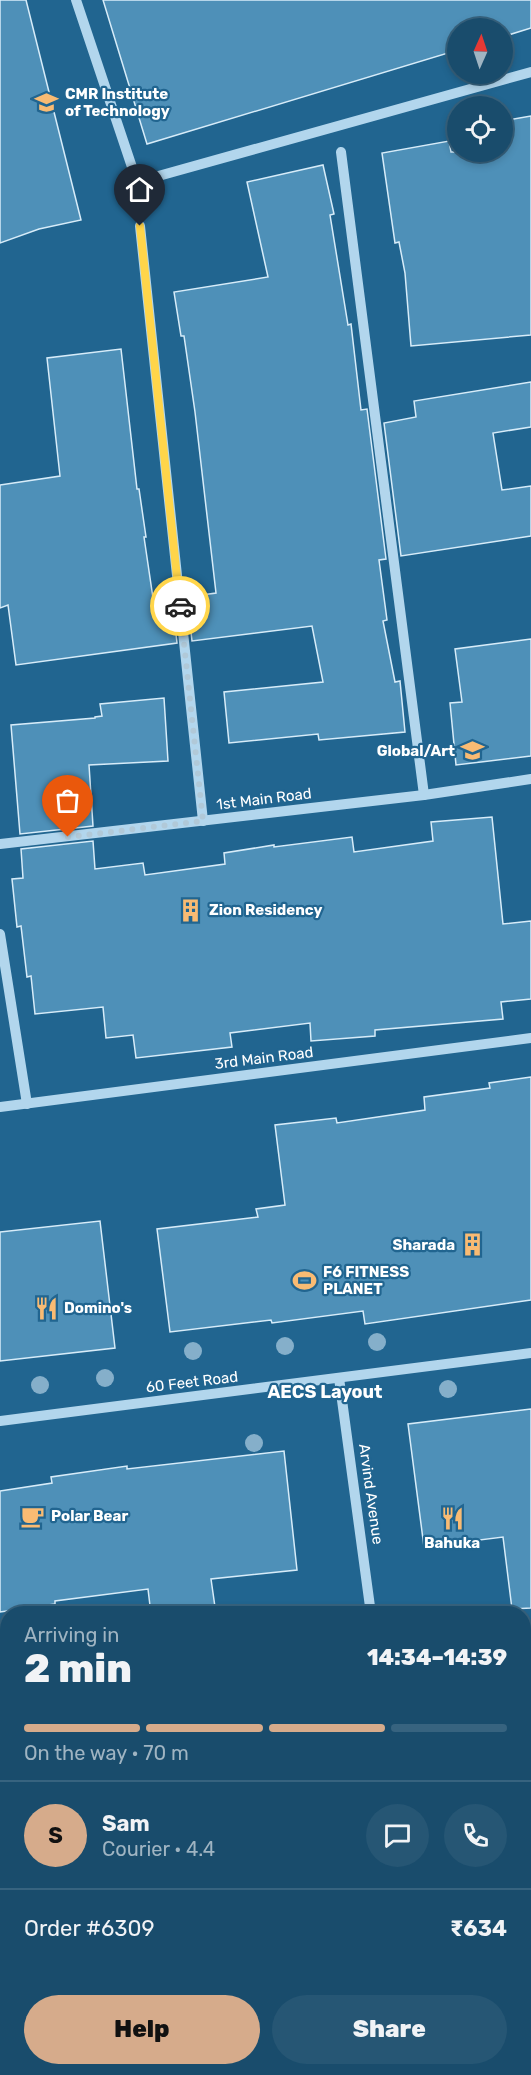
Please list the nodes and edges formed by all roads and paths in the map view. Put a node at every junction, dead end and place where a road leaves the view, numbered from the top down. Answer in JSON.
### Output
{"nodes":[{"id":1,"x":76,"y":0,"type":"edge"},
{"id":2,"x":531,"y":72,"type":"edge"},
{"id":3,"x":341,"y":152,"type":"dead end"},
{"id":4,"x":140,"y":226,"type":"dead end"},
{"id":5,"x":531,"y":779,"type":"edge"},
{"id":6,"x":424,"y":795,"type":"junction"},
{"id":7,"x":203,"y":821,"type":"junction"},
{"id":8,"x":0,"y":844,"type":"edge"},
{"id":9,"x":0,"y":934,"type":"edge"},
{"id":10,"x":531,"y":1038,"type":"edge"},
{"id":11,"x":27,"y":1104,"type":"junction"},
{"id":12,"x":0,"y":1107,"type":"edge"},
{"id":13,"x":531,"y":1353,"type":"edge"},
{"id":14,"x":339,"y":1378,"type":"junction"},
{"id":15,"x":0,"y":1421,"type":"edge"},
{"id":16,"x":370,"y":1606,"type":"edge"}],
"edges":[{"from":1,"to":2,"type":"street"},
{"from":3,"to":6,"type":"street"},
{"from":4,"to":7,"type":"street"},
{"from":5,"to":6,"type":"street","name":"1st Main Road"},
{"from":6,"to":7,"type":"street","name":"1st Main Road"},
{"from":7,"to":8,"type":"street","name":"1st Main Road"},
{"from":9,"to":11,"type":"street"},
{"from":10,"to":11,"type":"street","name":"3rd Main Road"},
{"from":11,"to":12,"type":"street","name":"3rd Main Road"},
{"from":13,"to":14,"type":"street","name":"60 Feet Road"},
{"from":14,"to":15,"type":"street","name":"60 Feet Road"},
{"from":14,"to":16,"type":"street","name":"Arvind Avenue"}]}
